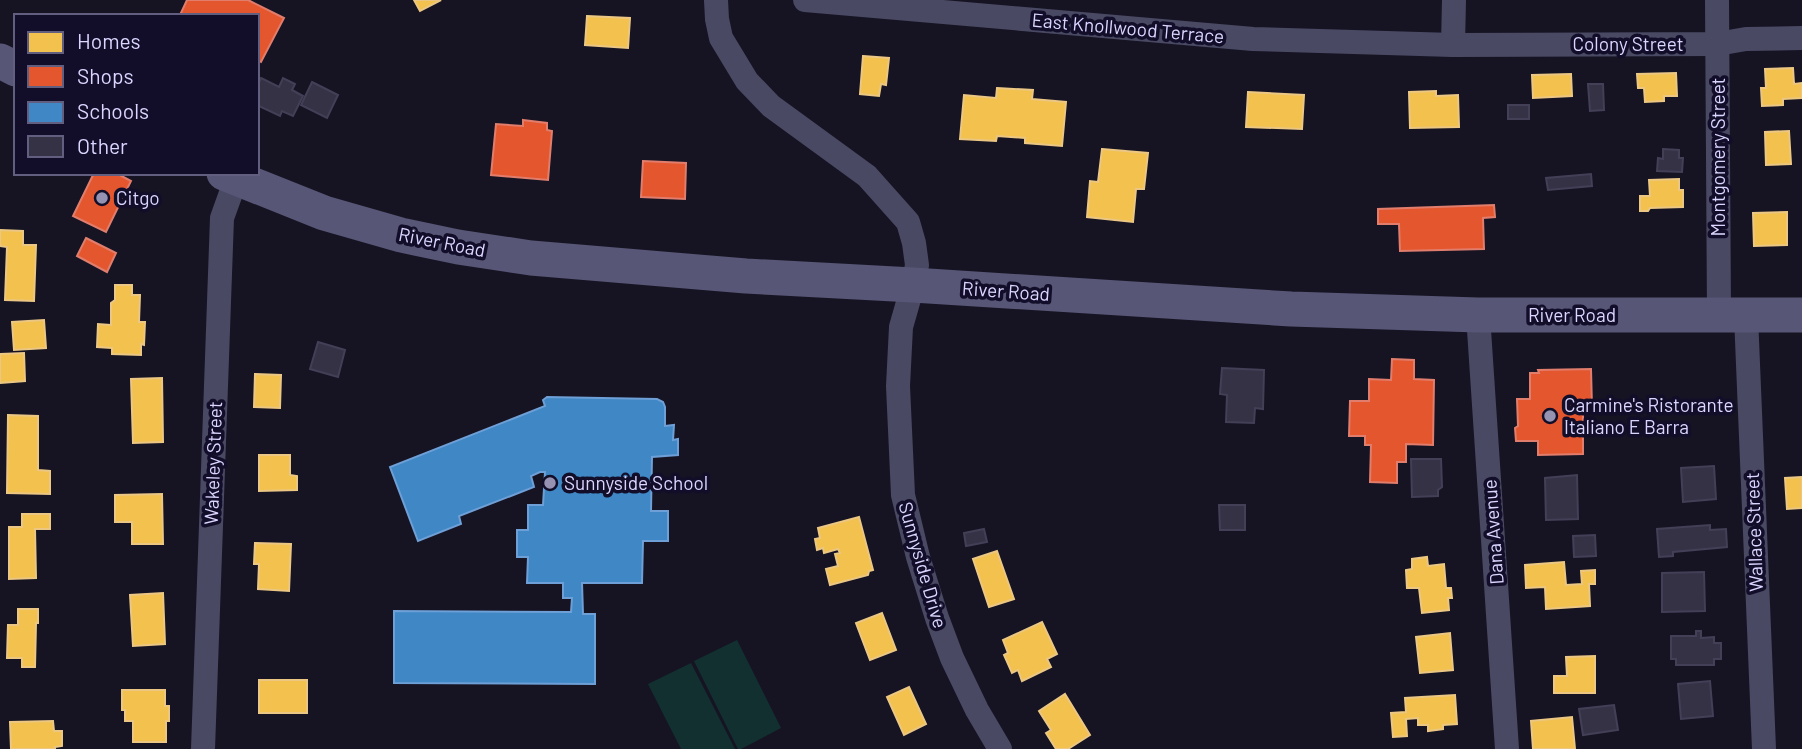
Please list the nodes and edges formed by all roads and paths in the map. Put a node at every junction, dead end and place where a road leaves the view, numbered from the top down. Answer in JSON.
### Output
{"nodes":[{"id":1,"x":716,"y":0,"type":"edge"},
{"id":2,"x":805,"y":0,"type":"edge"},
{"id":3,"x":1454,"y":0,"type":"edge"},
{"id":4,"x":1717,"y":0,"type":"edge"},
{"id":5,"x":1802,"y":38,"type":"edge"},
{"id":6,"x":1717,"y":44,"type":"junction"},
{"id":7,"x":1452,"y":45,"type":"junction"},
{"id":8,"x":230,"y":176,"type":"edge"},
{"id":9,"x":914,"y":285,"type":"junction"},
{"id":10,"x":1478,"y":315,"type":"junction"},
{"id":11,"x":1732,"y":315,"type":"junction"},
{"id":12,"x":1802,"y":315,"type":"edge"},
{"id":13,"x":203,"y":749,"type":"edge"},
{"id":14,"x":1000,"y":749,"type":"edge"},
{"id":15,"x":1507,"y":749,"type":"edge"},
{"id":16,"x":1764,"y":749,"type":"edge"}],
"edges":[{"from":1,"to":9,"type":"street","name":"Sunnyside Drive"},
{"from":2,"to":7,"type":"street","name":"East Knollwood Terrace"},
{"from":3,"to":7,"type":"street"},
{"from":4,"to":6,"type":"street","name":"Montgomery Street"},
{"from":5,"to":6,"type":"street","name":"Colony Street"},
{"from":6,"to":7,"type":"street","name":"Colony Street"},
{"from":6,"to":11,"type":"street","name":"Montgomery Street"},
{"from":8,"to":9,"type":"main road","name":"River Road"},
{"from":8,"to":13,"type":"street","name":"Wakeley Street"},
{"from":9,"to":10,"type":"main road","name":"River Road"},
{"from":9,"to":14,"type":"street","name":"Sunnyside Drive"},
{"from":10,"to":11,"type":"main road","name":"River Road"},
{"from":10,"to":15,"type":"street","name":"Dana Avenue"},
{"from":11,"to":12,"type":"main road","name":"River Road"},
{"from":11,"to":16,"type":"street","name":"Wallace Street"}]}
